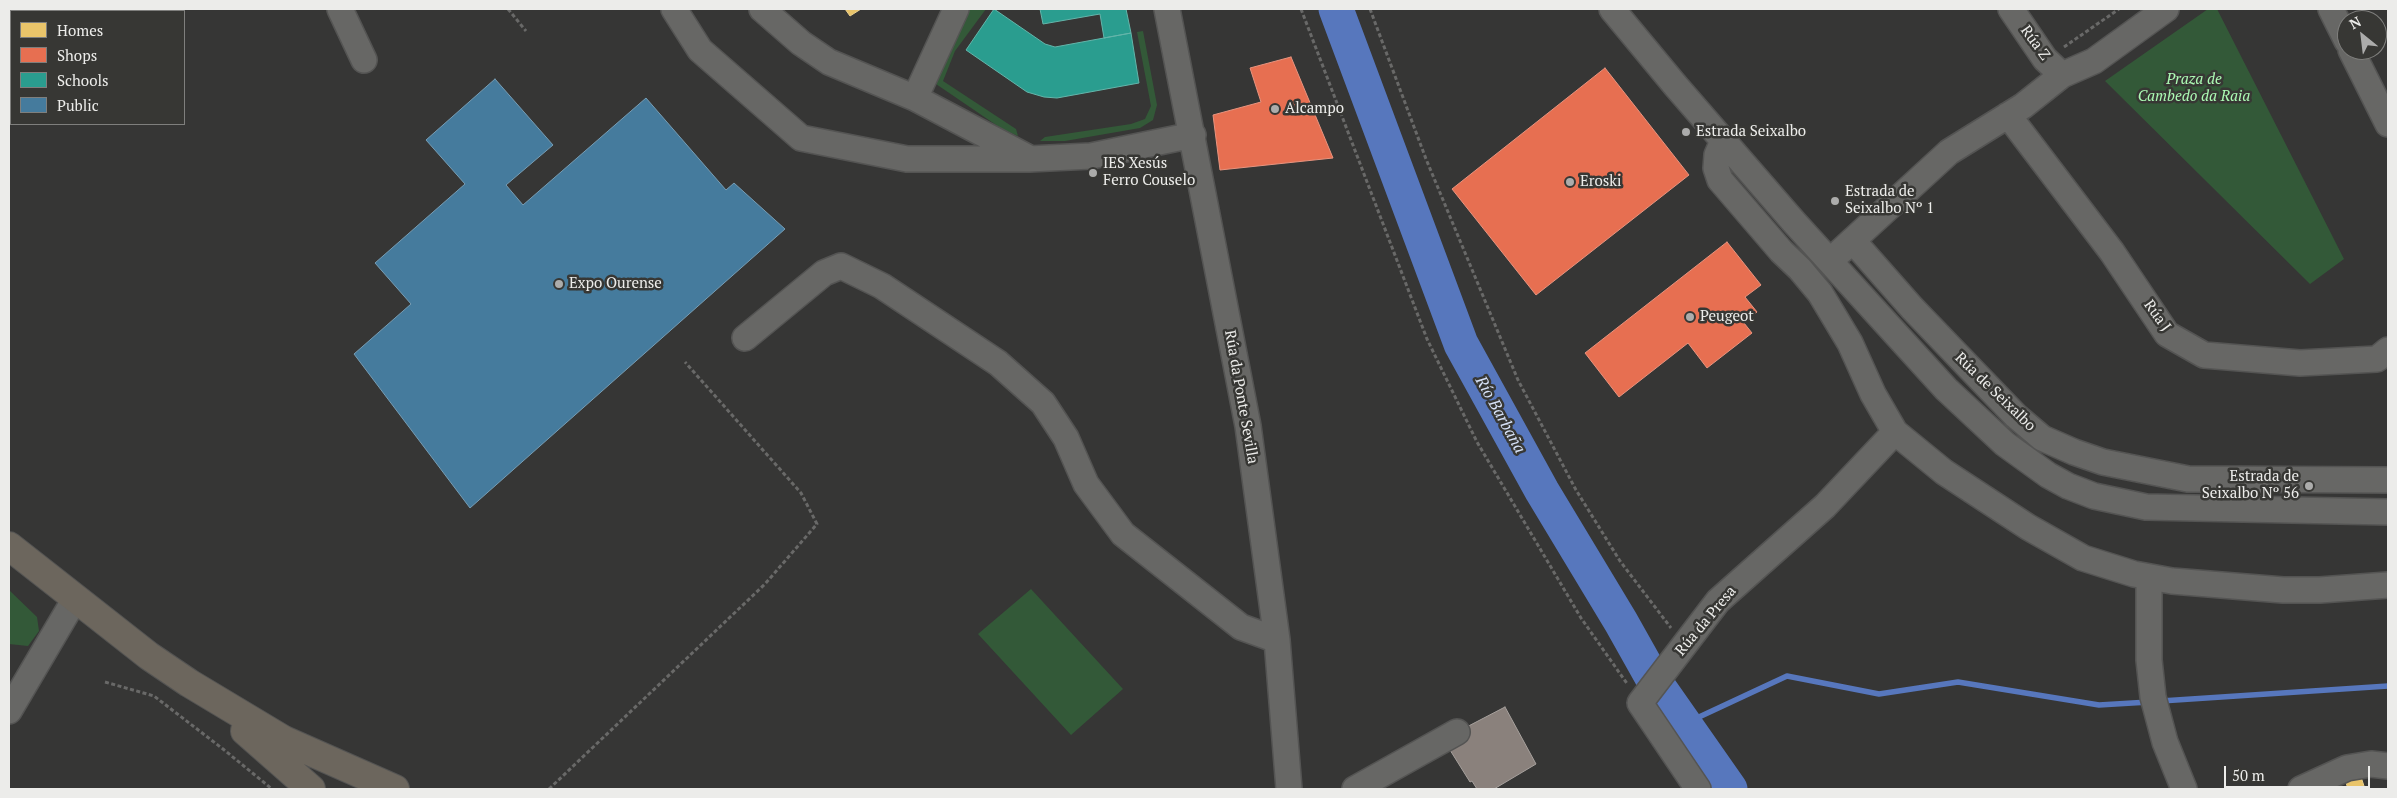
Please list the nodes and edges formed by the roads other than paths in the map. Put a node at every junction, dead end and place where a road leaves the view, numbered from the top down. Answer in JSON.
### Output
{"nodes":[{"id":1,"x":340,"y":9,"type":"edge"},
{"id":2,"x":674,"y":9,"type":"edge"},
{"id":3,"x":762,"y":9,"type":"edge"},
{"id":4,"x":956,"y":9,"type":"edge"},
{"id":5,"x":1167,"y":9,"type":"edge"},
{"id":6,"x":1612,"y":9,"type":"edge"},
{"id":7,"x":2010,"y":9,"type":"edge"},
{"id":8,"x":2166,"y":9,"type":"edge"},
{"id":9,"x":364,"y":60,"type":"dead end"},
{"id":10,"x":2356,"y":60,"type":"edge"},
{"id":11,"x":2054,"y":67,"type":"junction"},
{"id":12,"x":915,"y":98,"type":"junction"},
{"id":13,"x":2008,"y":115,"type":"junction"},
{"id":14,"x":2388,"y":124,"type":"edge"},
{"id":15,"x":1192,"y":135,"type":"junction"},
{"id":16,"x":1723,"y":141,"type":"junction"},
{"id":17,"x":1029,"y":159,"type":"junction"},
{"id":18,"x":1853,"y":240,"type":"junction"},
{"id":19,"x":1829,"y":261,"type":"junction"},
{"id":20,"x":745,"y":338,"type":"dead end"},
{"id":21,"x":2388,"y":350,"type":"edge"},
{"id":22,"x":1896,"y":432,"type":"junction"},
{"id":23,"x":2388,"y":480,"type":"edge"},
{"id":24,"x":2388,"y":512,"type":"edge"},
{"id":25,"x":9,"y":546,"type":"edge"},
{"id":26,"x":2149,"y":577,"type":"junction"},
{"id":27,"x":2388,"y":585,"type":"edge"},
{"id":28,"x":75,"y":599,"type":"junction"},
{"id":29,"x":1277,"y":640,"type":"junction"},
{"id":30,"x":189,"y":682,"type":"junction"},
{"id":31,"x":9,"y":711,"type":"edge"},
{"id":32,"x":1457,"y":732,"type":"dead end"},
{"id":33,"x":2388,"y":766,"type":"edge"},
{"id":34,"x":311,"y":789,"type":"edge"},
{"id":35,"x":395,"y":789,"type":"edge"},
{"id":36,"x":1289,"y":789,"type":"edge"},
{"id":37,"x":1355,"y":789,"type":"edge"},
{"id":38,"x":1698,"y":789,"type":"edge"},
{"id":39,"x":2184,"y":789,"type":"edge"},
{"id":40,"x":2301,"y":789,"type":"edge"}],
"edges":[{"from":1,"to":9,"type":"street"},
{"from":2,"to":17,"type":"street"},
{"from":3,"to":12,"type":"street"},
{"from":4,"to":12,"type":"street"},
{"from":5,"to":15,"type":"street","name":"Rúa da Ponte Sevilla"},
{"from":6,"to":16,"type":"street"},
{"from":7,"to":11,"type":"street","name":"Rúa Z"},
{"from":8,"to":11,"type":"street"},
{"from":10,"to":14,"type":"street"},
{"from":11,"to":13,"type":"street"},
{"from":12,"to":17,"type":"street"},
{"from":13,"to":18,"type":"street"},
{"from":13,"to":21,"type":"street","name":"Rúa J"},
{"from":15,"to":17,"type":"street"},
{"from":15,"to":29,"type":"street","name":"Rúa da Ponte Sevilla"},
{"from":16,"to":19,"type":"street"},
{"from":16,"to":22,"type":"street"},
{"from":18,"to":19,"type":"street"},
{"from":18,"to":23,"type":"street","name":"Rúa de Seixalbo"},
{"from":19,"to":24,"type":"street"},
{"from":20,"to":29,"type":"street"},
{"from":22,"to":26,"type":"street"},
{"from":22,"to":38,"type":"street","name":"Rúa da Presa"},
{"from":25,"to":28,"type":"highway"},
{"from":26,"to":27,"type":"street"},
{"from":26,"to":39,"type":"street"},
{"from":28,"to":30,"type":"highway"},
{"from":28,"to":31,"type":"street"},
{"from":29,"to":36,"type":"street","name":"Rúa da Ponte Sevilla"},
{"from":30,"to":34,"type":"highway"},
{"from":30,"to":35,"type":"highway"},
{"from":32,"to":37,"type":"street"},
{"from":33,"to":40,"type":"street"}]}
